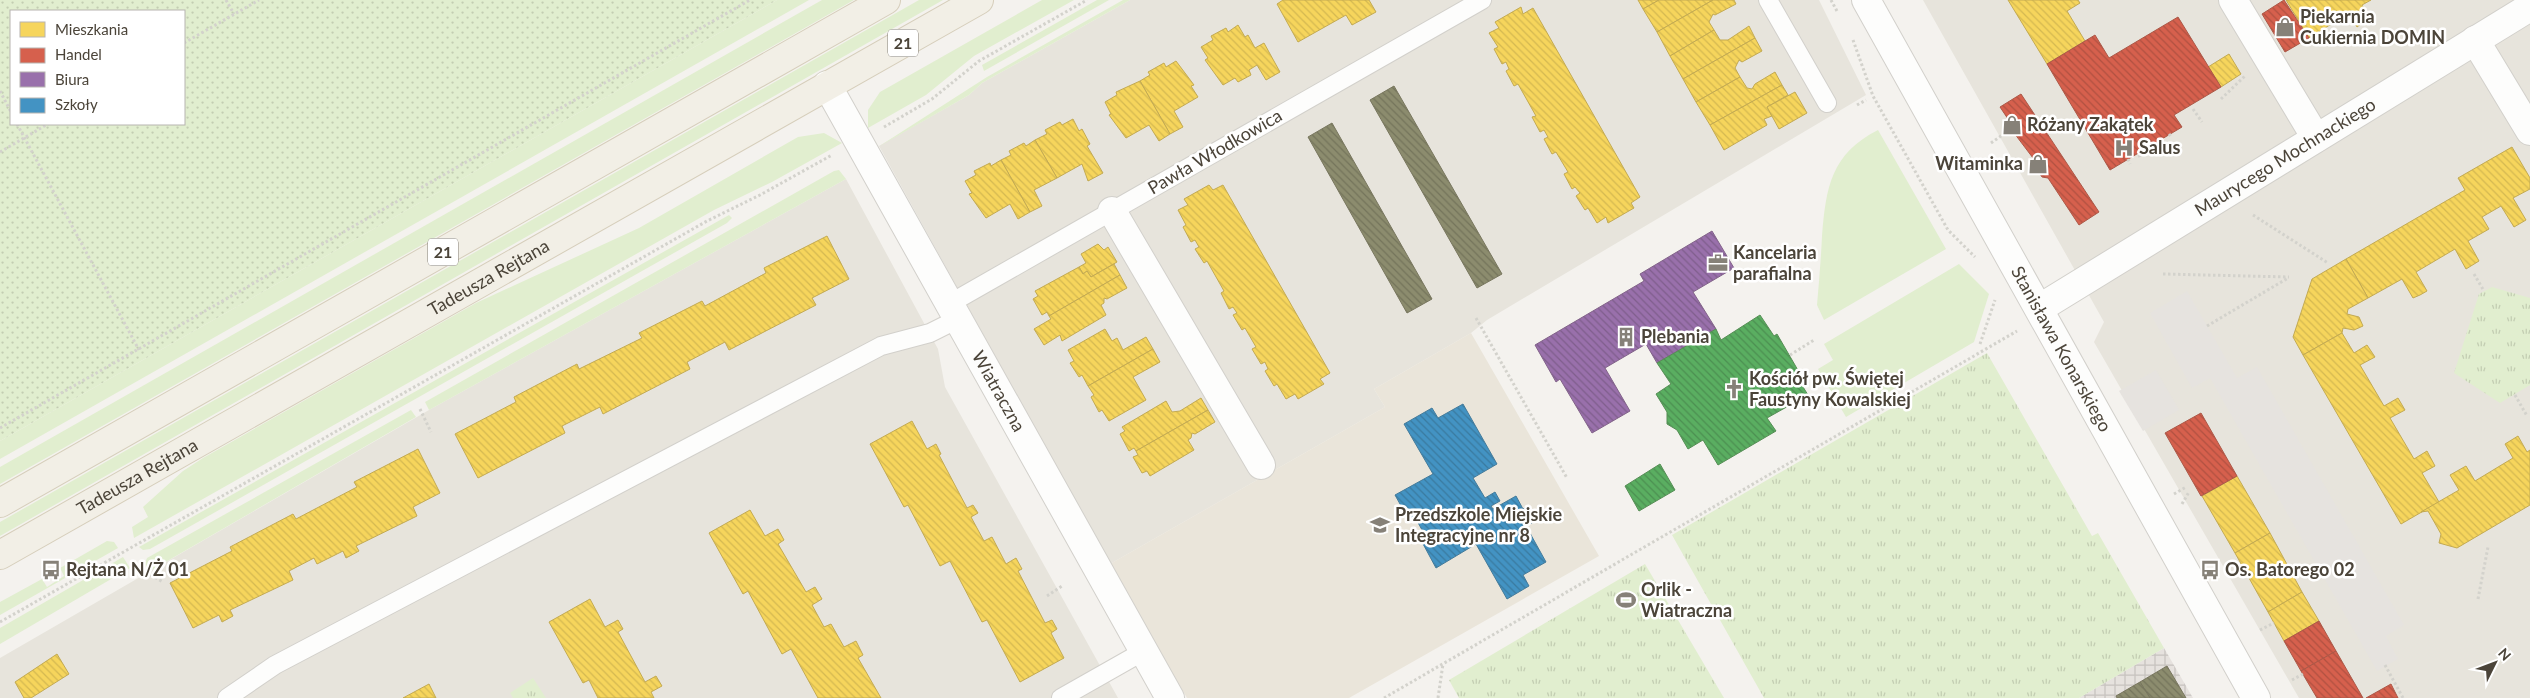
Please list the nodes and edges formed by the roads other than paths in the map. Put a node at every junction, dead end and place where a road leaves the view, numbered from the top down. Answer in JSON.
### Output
{"nodes":[{"id":1,"x":886,"y":0,"type":"edge"},
{"id":2,"x":979,"y":0,"type":"edge"},
{"id":3,"x":1482,"y":0,"type":"edge"},
{"id":4,"x":1768,"y":0,"type":"edge"},
{"id":5,"x":1866,"y":0,"type":"edge"},
{"id":6,"x":2234,"y":0,"type":"edge"},
{"id":7,"x":2530,"y":7,"type":"edge"},
{"id":8,"x":2475,"y":40,"type":"junction"},
{"id":9,"x":827,"y":85,"type":"junction"},
{"id":10,"x":1827,"y":103,"type":"dead end"},
{"id":11,"x":2530,"y":131,"type":"edge"},
{"id":12,"x":2316,"y":138,"type":"junction"},
{"id":13,"x":1112,"y":211,"type":"junction"},
{"id":14,"x":2040,"y":308,"type":"junction"},
{"id":15,"x":953,"y":312,"type":"junction"},
{"id":16,"x":1261,"y":465,"type":"dead end"},
{"id":17,"x":0,"y":503,"type":"edge"},
{"id":18,"x":0,"y":555,"type":"edge"},
{"id":19,"x":1144,"y":651,"type":"junction"},
{"id":20,"x":227,"y":698,"type":"edge"},
{"id":21,"x":1060,"y":698,"type":"edge"},
{"id":22,"x":1170,"y":698,"type":"edge"},
{"id":23,"x":2256,"y":698,"type":"edge"}],
"edges":[{"from":1,"to":17,"type":"main road","number":"21"},
{"from":2,"to":9,"type":"main road","name":"Tadeusza Rejtana","number":"21"},
{"from":3,"to":13,"type":"lane","name":"Pawła Włodkowica"},
{"from":4,"to":10,"type":"lane"},
{"from":5,"to":14,"type":"street","name":"Stanisława Konarskiego"},
{"from":6,"to":12,"type":"street"},
{"from":7,"to":8,"type":"street","name":"Maurycego Mochnackiego"},
{"from":8,"to":11,"type":"street"},
{"from":8,"to":12,"type":"street","name":"Maurycego Mochnackiego"},
{"from":9,"to":15,"type":"street","name":"Wiatraczna"},
{"from":9,"to":18,"type":"main road","name":"Tadeusza Rejtana","number":"21"},
{"from":12,"to":14,"type":"street","name":"Maurycego Mochnackiego"},
{"from":13,"to":15,"type":"lane","name":"Pawła Włodkowica"},
{"from":13,"to":16,"type":"street"},
{"from":14,"to":23,"type":"street","name":"Stanisława Konarskiego"},
{"from":15,"to":19,"type":"street","name":"Wiatraczna"},
{"from":15,"to":20,"type":"lane","name":"Pawła Włodkowica"},
{"from":19,"to":21,"type":"lane"},
{"from":19,"to":22,"type":"street","name":"Wiatraczna"}]}
